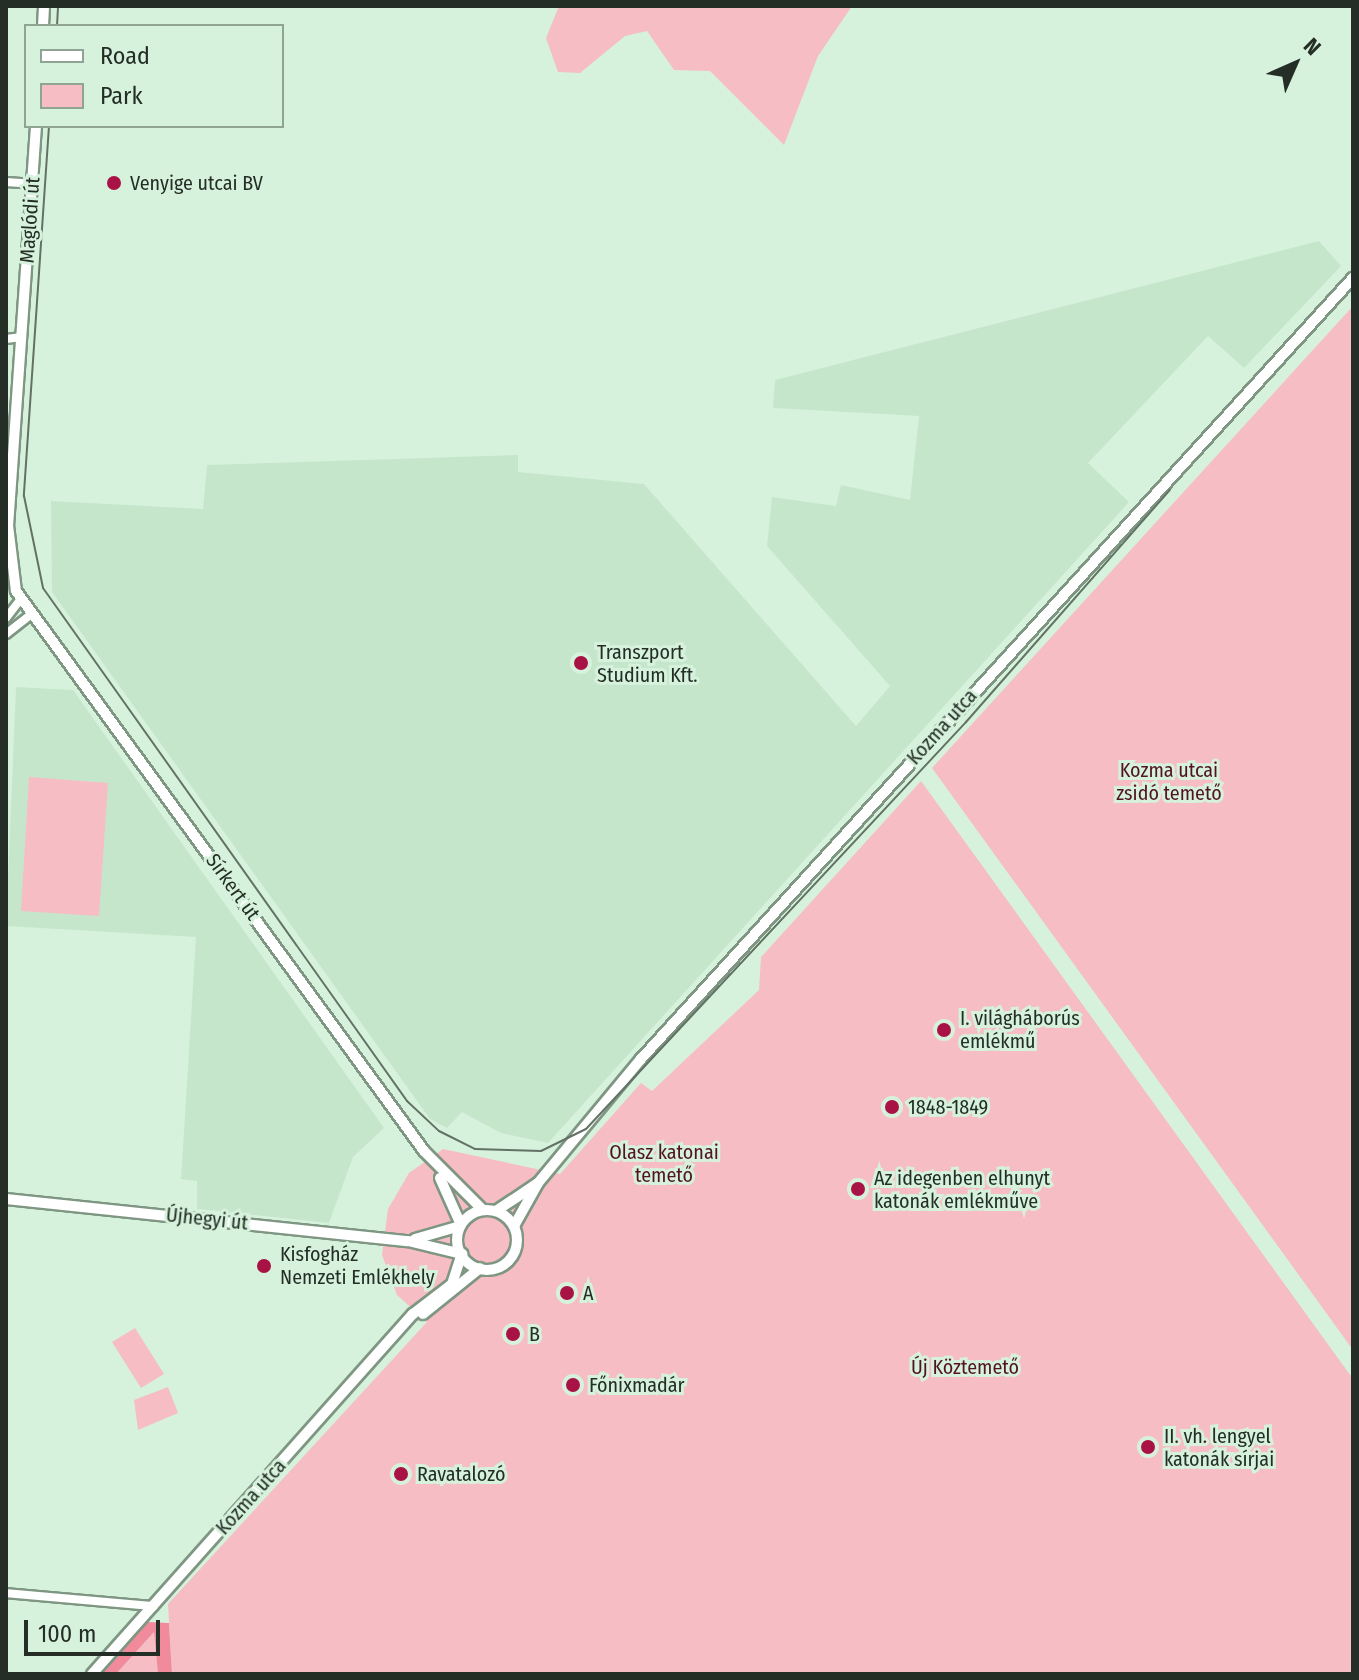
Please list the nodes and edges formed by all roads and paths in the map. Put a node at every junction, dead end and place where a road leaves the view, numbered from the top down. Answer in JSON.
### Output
{"nodes":[{"id":1,"x":36,"y":128,"type":"edge"},
{"id":2,"x":6,"y":182,"type":"edge"},
{"id":3,"x":32,"y":184,"type":"junction"},
{"id":4,"x":1352,"y":281,"type":"edge"},
{"id":5,"x":22,"y":337,"type":"junction"},
{"id":6,"x":6,"y":339,"type":"edge"},
{"id":7,"x":20,"y":600,"type":"junction"},
{"id":8,"x":29,"y":616,"type":"junction"},
{"id":9,"x":6,"y":618,"type":"edge"},
{"id":10,"x":6,"y":634,"type":"edge"},
{"id":11,"x":432,"y":1162,"type":"junction"},
{"id":12,"x":538,"y":1183,"type":"junction"},
{"id":13,"x":6,"y":1199,"type":"edge"},
{"id":14,"x":483,"y":1210,"type":"junction"},
{"id":15,"x":496,"y":1211,"type":"junction"},
{"id":16,"x":461,"y":1225,"type":"junction"},
{"id":17,"x":514,"y":1226,"type":"junction"},
{"id":18,"x":408,"y":1241,"type":"junction"},
{"id":19,"x":462,"y":1254,"type":"junction"},
{"id":20,"x":480,"y":1268,"type":"junction"},
{"id":21,"x":410,"y":1320,"type":"junction"},
{"id":22,"x":6,"y":1593,"type":"edge"},
{"id":23,"x":153,"y":1606,"type":"junction"},
{"id":24,"x":92,"y":1674,"type":"edge"}],
"edges":[{"from":1,"to":3,"type":"street","name":"Maglódi út"},
{"from":2,"to":3,"type":"street"},
{"from":3,"to":5,"type":"street","name":"Maglódi út"},
{"from":4,"to":12,"type":"street","name":"Kozma utca"},
{"from":5,"to":6,"type":"street"},
{"from":5,"to":7,"type":"street","name":"Maglódi út"},
{"from":7,"to":8,"type":"street","name":"Maglódi út"},
{"from":7,"to":9,"type":"street"},
{"from":8,"to":10,"type":"street"},
{"from":8,"to":11,"type":"street","name":"Sírkert út"},
{"from":11,"to":14,"type":"street","name":"Sírkert út"},
{"from":11,"to":16,"type":"street","name":"Sírkert út"},
{"from":12,"to":15,"type":"street","name":"Kozma utca"},
{"from":12,"to":17,"type":"street","name":"Kozma utca"},
{"from":13,"to":18,"type":"street","name":"Újhegyi út"},
{"from":14,"to":15,"type":"street"},
{"from":14,"to":16,"type":"street"},
{"from":15,"to":17,"type":"street"},
{"from":16,"to":18,"type":"street","name":"Újhegyi út"},
{"from":16,"to":19,"type":"street","name":"Kozma utca"},
{"from":17,"to":20,"type":"street","name":"Kozma utca"},
{"from":18,"to":19,"type":"street","name":"Újhegyi út"},
{"from":19,"to":20,"type":"street"},
{"from":19,"to":21,"type":"street","name":"Kozma utca"},
{"from":20,"to":21,"type":"street","name":"Kozma utca"},
{"from":21,"to":23,"type":"street","name":"Kozma utca"},
{"from":22,"to":23,"type":"street"},
{"from":23,"to":24,"type":"street","name":"Kozma utca"}]}
